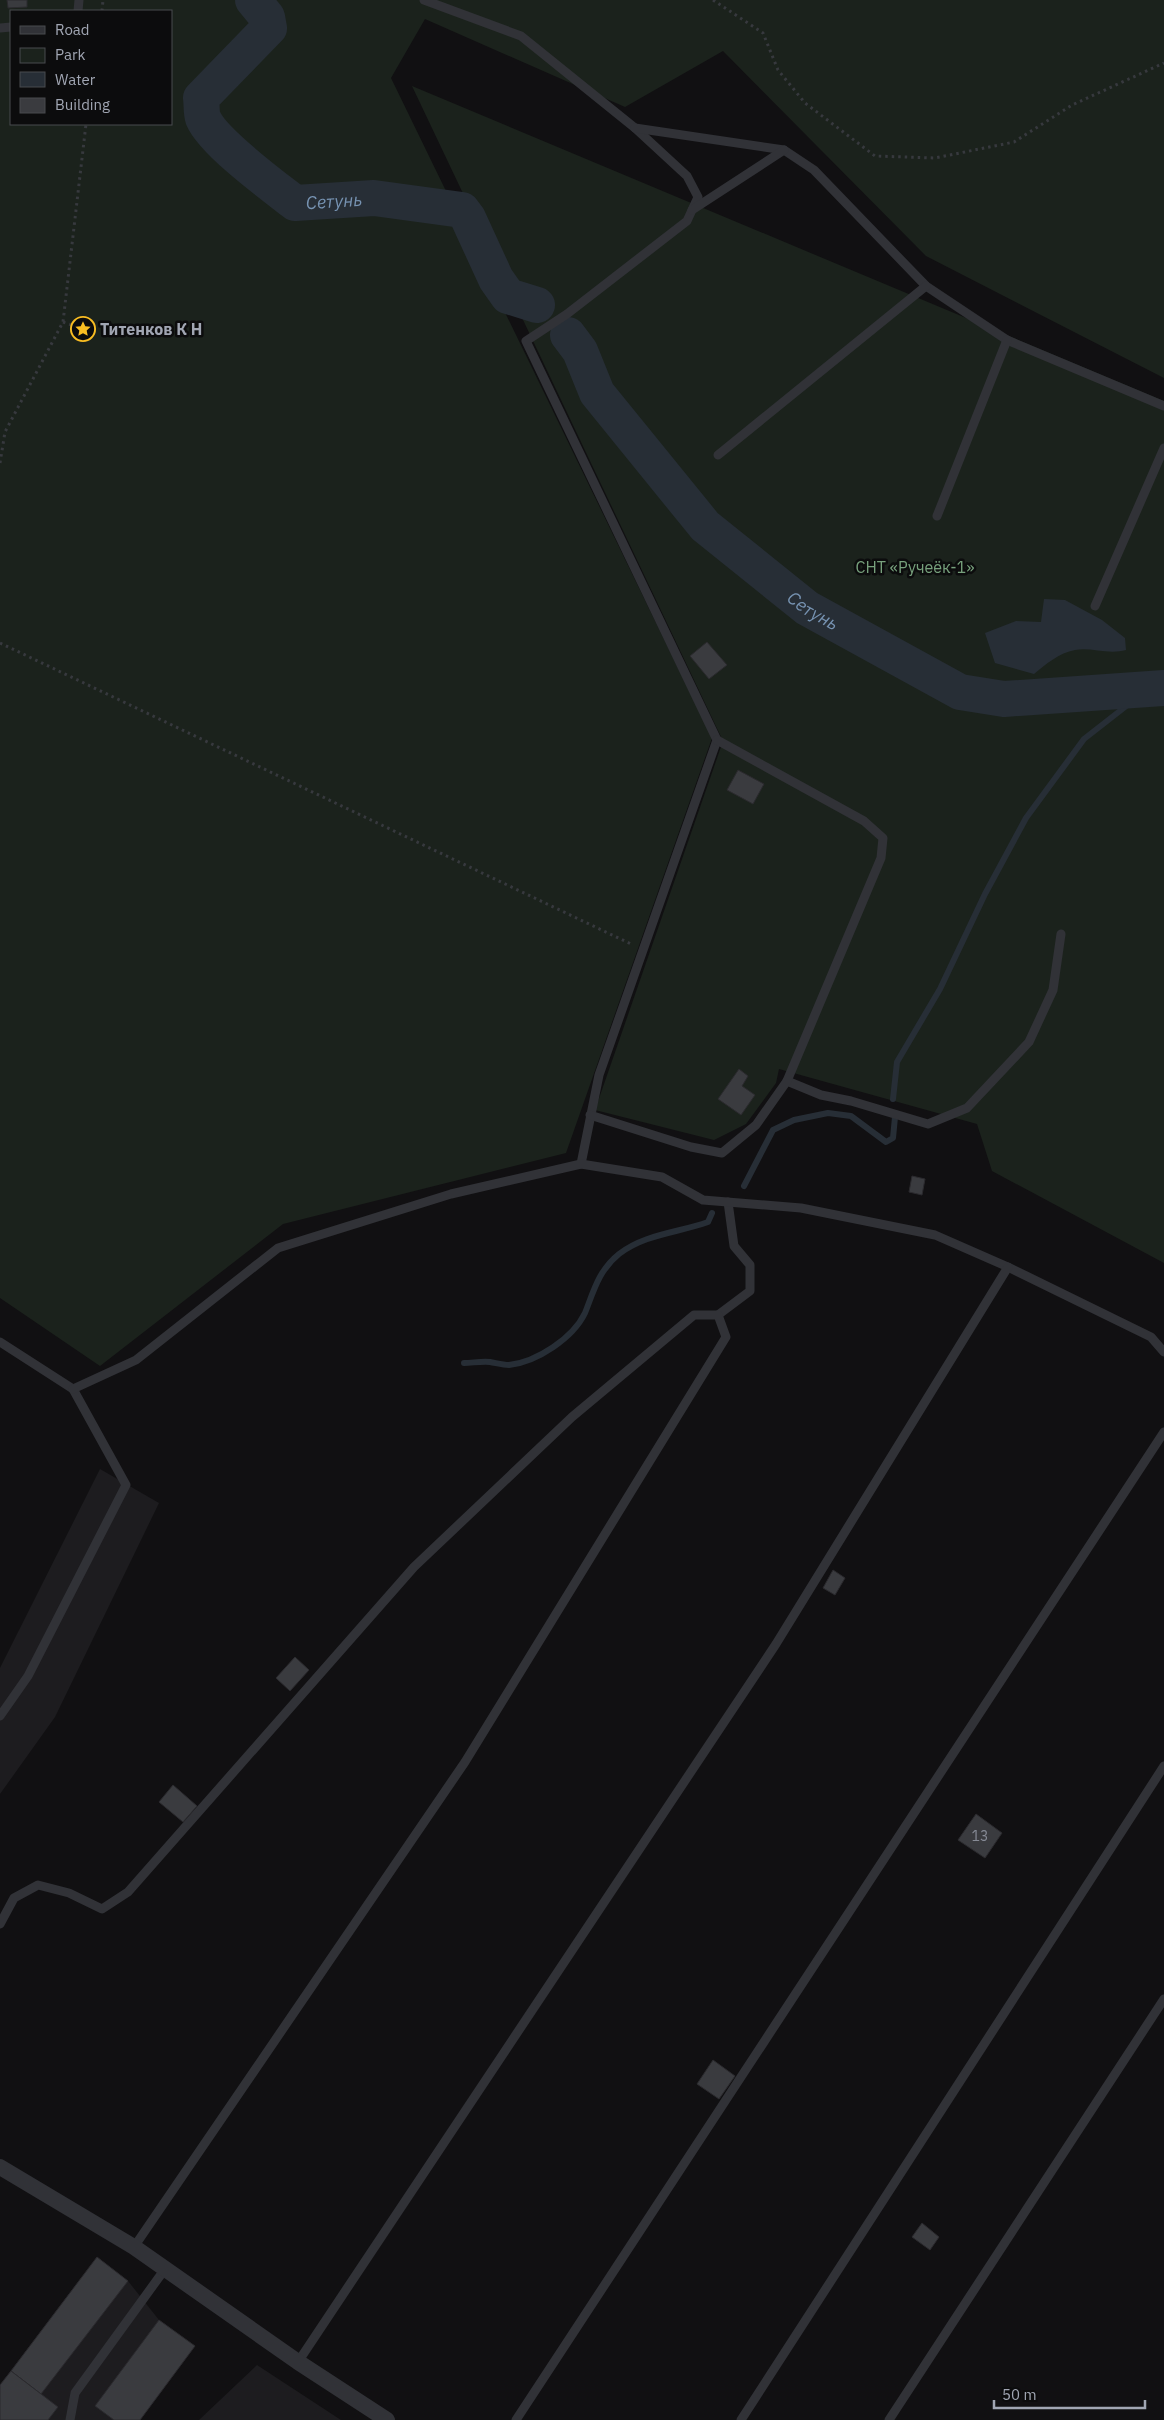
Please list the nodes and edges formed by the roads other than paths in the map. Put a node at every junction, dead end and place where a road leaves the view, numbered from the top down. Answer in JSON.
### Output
{"nodes":[{"id":1,"x":424,"y":0,"type":"edge"},
{"id":2,"x":635,"y":128,"type":"junction"},
{"id":3,"x":784,"y":150,"type":"junction"},
{"id":4,"x":692,"y":211,"type":"junction"},
{"id":5,"x":926,"y":286,"type":"junction"},
{"id":6,"x":1007,"y":340,"type":"junction"},
{"id":7,"x":1164,"y":406,"type":"edge"},
{"id":8,"x":1164,"y":448,"type":"edge"},
{"id":9,"x":718,"y":455,"type":"dead end"},
{"id":10,"x":937,"y":516,"type":"dead end"},
{"id":11,"x":1095,"y":606,"type":"dead end"},
{"id":12,"x":717,"y":740,"type":"junction"},
{"id":13,"x":1061,"y":934,"type":"dead end"},
{"id":14,"x":788,"y":1081,"type":"junction"},
{"id":15,"x":590,"y":1115,"type":"junction"},
{"id":16,"x":582,"y":1164,"type":"junction"},
{"id":17,"x":728,"y":1202,"type":"junction"},
{"id":18,"x":1008,"y":1267,"type":"junction"},
{"id":19,"x":718,"y":1315,"type":"junction"},
{"id":20,"x":0,"y":1342,"type":"edge"},
{"id":21,"x":1164,"y":1352,"type":"edge"},
{"id":22,"x":73,"y":1388,"type":"junction"},
{"id":23,"x":1164,"y":1432,"type":"edge"},
{"id":24,"x":0,"y":1716,"type":"edge"},
{"id":25,"x":1164,"y":1766,"type":"edge"},
{"id":26,"x":0,"y":1924,"type":"edge"},
{"id":27,"x":1164,"y":1999,"type":"edge"},
{"id":28,"x":0,"y":2167,"type":"edge"},
{"id":29,"x":134,"y":2247,"type":"junction"},
{"id":30,"x":165,"y":2269,"type":"junction"},
{"id":31,"x":298,"y":2362,"type":"junction"},
{"id":32,"x":70,"y":2420,"type":"edge"},
{"id":33,"x":387,"y":2420,"type":"edge"},
{"id":34,"x":516,"y":2420,"type":"edge"},
{"id":35,"x":741,"y":2420,"type":"edge"},
{"id":36,"x":888,"y":2420,"type":"edge"}],
"edges":[{"from":1,"to":2,"type":"lane"},
{"from":2,"to":3,"type":"lane"},
{"from":2,"to":4,"type":"lane"},
{"from":3,"to":4,"type":"lane"},
{"from":3,"to":5,"type":"lane"},
{"from":4,"to":12,"type":"lane"},
{"from":5,"to":6,"type":"lane"},
{"from":5,"to":9,"type":"lane"},
{"from":6,"to":7,"type":"lane"},
{"from":6,"to":10,"type":"lane"},
{"from":8,"to":11,"type":"lane"},
{"from":12,"to":14,"type":"lane"},
{"from":12,"to":15,"type":"lane"},
{"from":13,"to":14,"type":"lane"},
{"from":14,"to":15,"type":"lane"},
{"from":15,"to":16,"type":"lane"},
{"from":16,"to":17,"type":"lane"},
{"from":16,"to":22,"type":"lane"},
{"from":17,"to":18,"type":"lane"},
{"from":17,"to":19,"type":"lane"},
{"from":18,"to":21,"type":"lane"},
{"from":18,"to":31,"type":"lane"},
{"from":19,"to":26,"type":"lane"},
{"from":19,"to":29,"type":"lane"},
{"from":20,"to":22,"type":"lane"},
{"from":22,"to":24,"type":"lane"},
{"from":23,"to":34,"type":"lane"},
{"from":25,"to":35,"type":"lane"},
{"from":27,"to":36,"type":"lane"},
{"from":28,"to":29,"type":"street"},
{"from":29,"to":30,"type":"street"},
{"from":30,"to":31,"type":"street"},
{"from":30,"to":32,"type":"lane"},
{"from":31,"to":33,"type":"street"}]}
